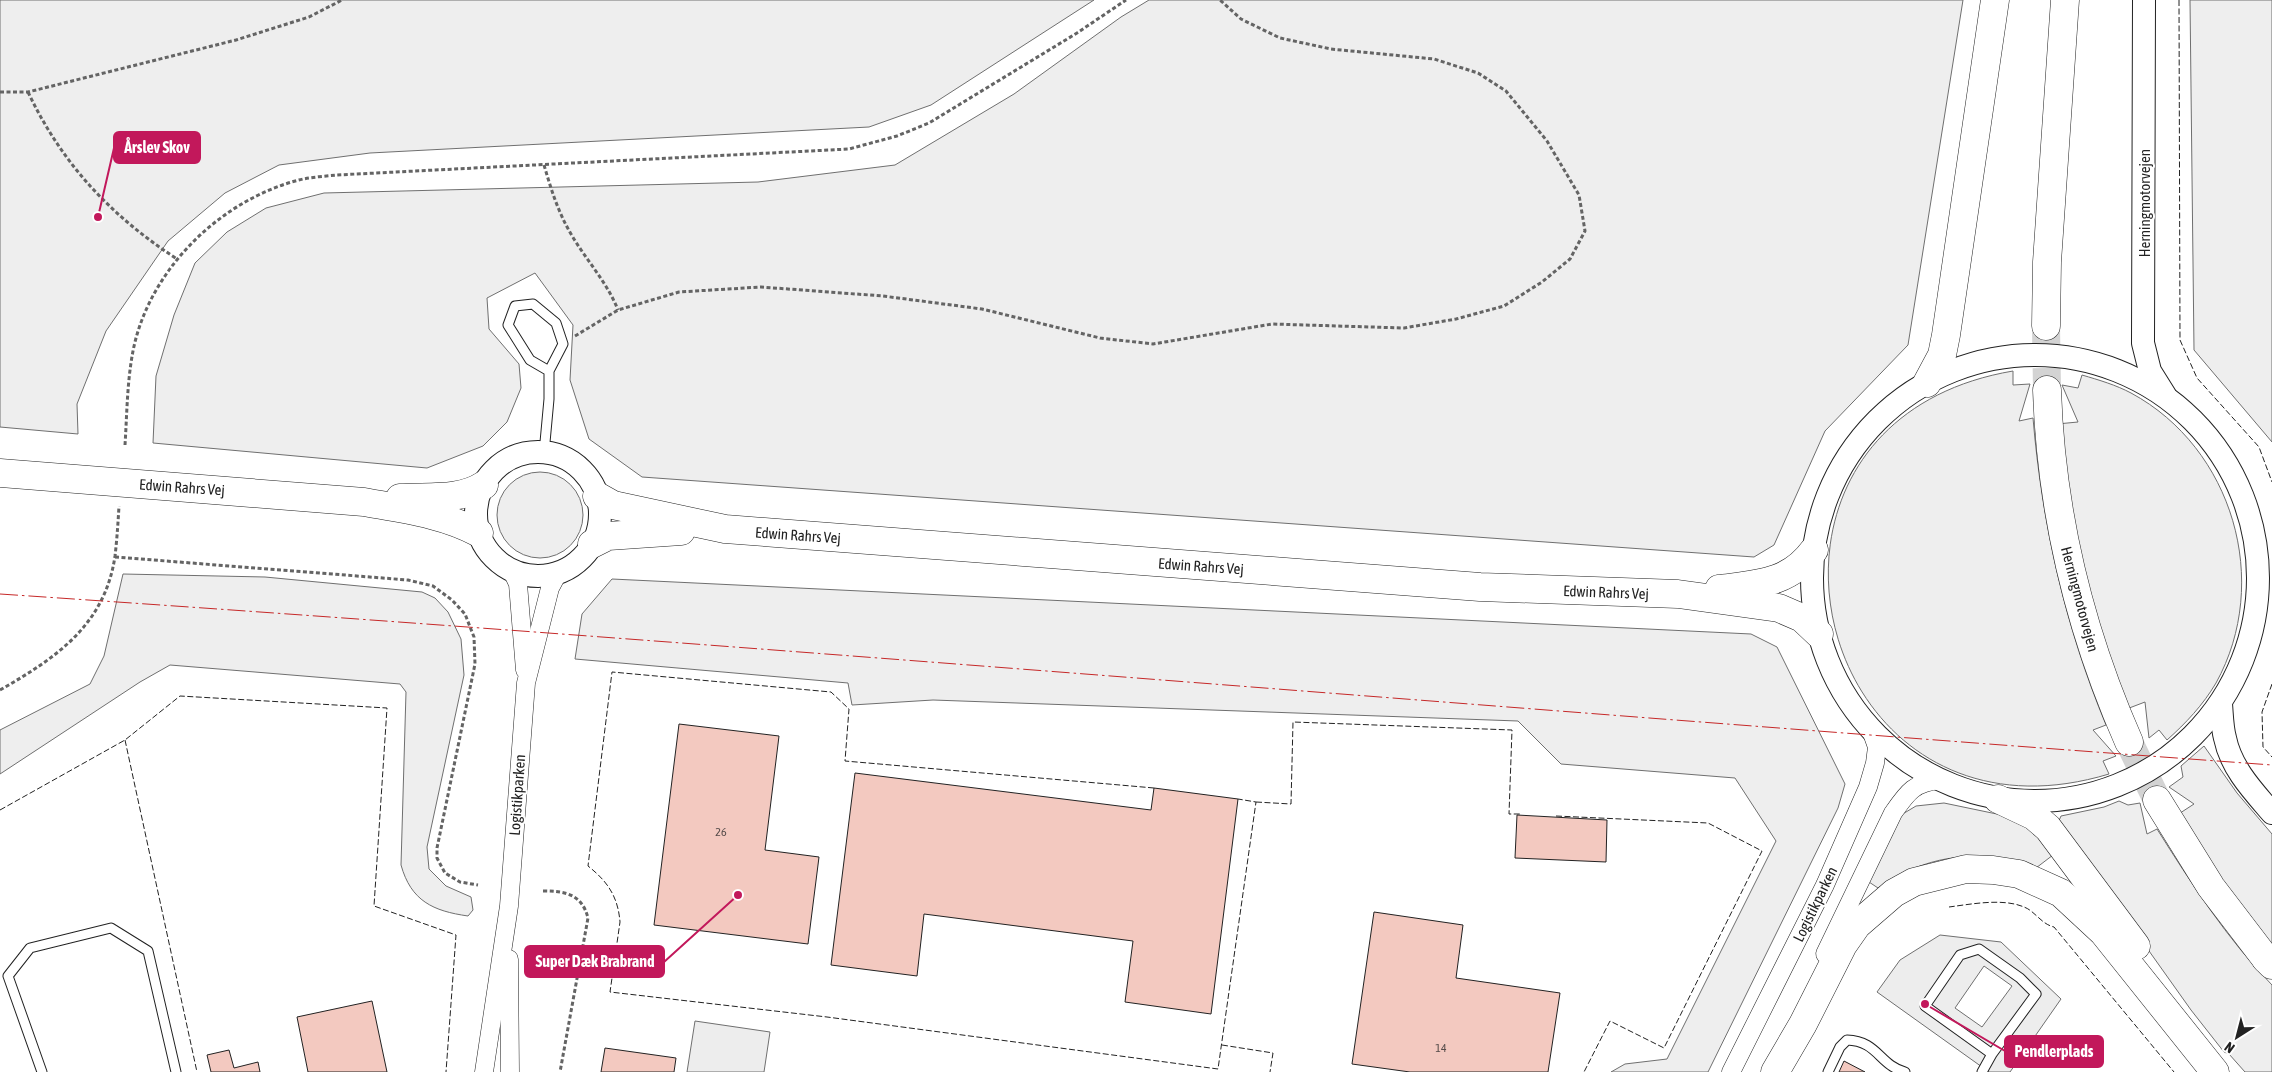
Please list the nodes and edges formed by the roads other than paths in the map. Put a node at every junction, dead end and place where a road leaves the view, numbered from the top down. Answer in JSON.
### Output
{"nodes":[{"id":1,"x":1995,"y":0,"type":"edge"},
{"id":2,"x":2065,"y":0,"type":"edge"},
{"id":3,"x":2144,"y":0,"type":"edge"},
{"id":4,"x":2046,"y":326,"type":"tunnel mouth"},
{"id":5,"x":549,"y":371,"type":"junction"},
{"id":6,"x":1927,"y":383,"type":"junction"},
{"id":7,"x":2047,"y":390,"type":"tunnel mouth"},
{"id":8,"x":2169,"y":399,"type":"junction"},
{"id":9,"x":544,"y":453,"type":"junction"},
{"id":10,"x":0,"y":473,"type":"edge"},
{"id":11,"x":484,"y":485,"type":"junction"},
{"id":12,"x":597,"y":496,"type":"junction"},
{"id":13,"x":364,"y":502,"type":"junction"},
{"id":14,"x":725,"y":529,"type":"junction"},
{"id":15,"x":479,"y":533,"type":"junction"},
{"id":16,"x":592,"y":544,"type":"junction"},
{"id":17,"x":1814,"y":550,"type":"junction"},
{"id":18,"x":511,"y":570,"type":"junction"},
{"id":19,"x":558,"y":573,"type":"junction"},
{"id":20,"x":1678,"y":594,"type":"junction"},
{"id":21,"x":1819,"y":634,"type":"junction"},
{"id":22,"x":526,"y":683,"type":"junction"},
{"id":23,"x":2221,"y":704,"type":"junction"},
{"id":24,"x":1871,"y":730,"type":"junction"},
{"id":25,"x":2129,"y":742,"type":"tunnel mouth"},
{"id":26,"x":1940,"y":780,"type":"junction"},
{"id":27,"x":1998,"y":799,"type":"junction"},
{"id":28,"x":2157,"y":800,"type":"tunnel mouth"},
{"id":29,"x":2272,"y":813,"type":"edge"},
{"id":30,"x":509,"y":906,"type":"junction"},
{"id":31,"x":2269,"y":962,"type":"edge"},
{"id":32,"x":1992,"y":1054,"type":"junction"},
{"id":33,"x":1893,"y":1070,"type":"edge"},
{"id":34,"x":42,"y":1072,"type":"edge"},
{"id":35,"x":176,"y":1072,"type":"edge"},
{"id":36,"x":484,"y":1072,"type":"edge"},
{"id":37,"x":510,"y":1072,"type":"edge"},
{"id":38,"x":1731,"y":1072,"type":"edge"},
{"id":39,"x":1770,"y":1072,"type":"edge"},
{"id":40,"x":1775,"y":1072,"type":"edge"},
{"id":41,"x":1828,"y":1072,"type":"edge"},
{"id":42,"x":1905,"y":1072,"type":"edge"},
{"id":43,"x":1982,"y":1072,"type":"edge"},
{"id":44,"x":2215,"y":1072,"type":"edge"},
{"id":45,"x":2232,"y":1072,"type":"edge"}],
"edges":[{"from":1,"to":6,"type":"highway"},
{"from":2,"to":4,"type":"highway"},
{"from":3,"to":8,"type":"street","name":"Herningmotorvejen"},
{"from":5,"to":5,"type":"lane"},
{"from":5,"to":9,"type":"lane"},
{"from":6,"to":8,"type":"street"},
{"from":6,"to":17,"type":"street"},
{"from":7,"to":25,"type":"highway","name":"Herningmotorvejen"},
{"from":8,"to":23,"type":"street"},
{"from":9,"to":11,"type":"street"},
{"from":9,"to":12,"type":"street"},
{"from":10,"to":13,"type":"highway","name":"Edwin Rahrs Vej"},
{"from":11,"to":13,"type":"highway"},
{"from":11,"to":15,"type":"street"},
{"from":12,"to":14,"type":"highway"},
{"from":12,"to":16,"type":"street"},
{"from":13,"to":15,"type":"highway"},
{"from":14,"to":16,"type":"highway"},
{"from":14,"to":20,"type":"highway","name":"Edwin Rahrs Vej"},
{"from":15,"to":18,"type":"street"},
{"from":16,"to":19,"type":"street"},
{"from":17,"to":20,"type":"highway"},
{"from":17,"to":21,"type":"street"},
{"from":18,"to":19,"type":"street"},
{"from":18,"to":22,"type":"street","name":"Logistikparken"},
{"from":19,"to":22,"type":"street","name":"Logistikparken"},
{"from":20,"to":21,"type":"highway"},
{"from":21,"to":24,"type":"street"},
{"from":22,"to":30,"type":"street","name":"Logistikparken"},
{"from":23,"to":27,"type":"street"},
{"from":23,"to":29,"type":"street"},
{"from":24,"to":26,"type":"street"},
{"from":24,"to":38,"type":"street","name":"Logistikparken"},
{"from":26,"to":27,"type":"street"},
{"from":26,"to":39,"type":"street","name":"Logistikparken"},
{"from":27,"to":45,"type":"highway"},
{"from":28,"to":31,"type":"highway"},
{"from":30,"to":36,"type":"street","name":"Logistikparken"},
{"from":30,"to":37,"type":"street","name":"Logistikparken"},
{"from":32,"to":32,"type":"lane"},
{"from":32,"to":43,"type":"lane"},
{"from":33,"to":41,"type":"lane"},
{"from":33,"to":42,"type":"lane"},
{"from":34,"to":35,"type":"lane"},
{"from":40,"to":44,"type":"highway"}]}
